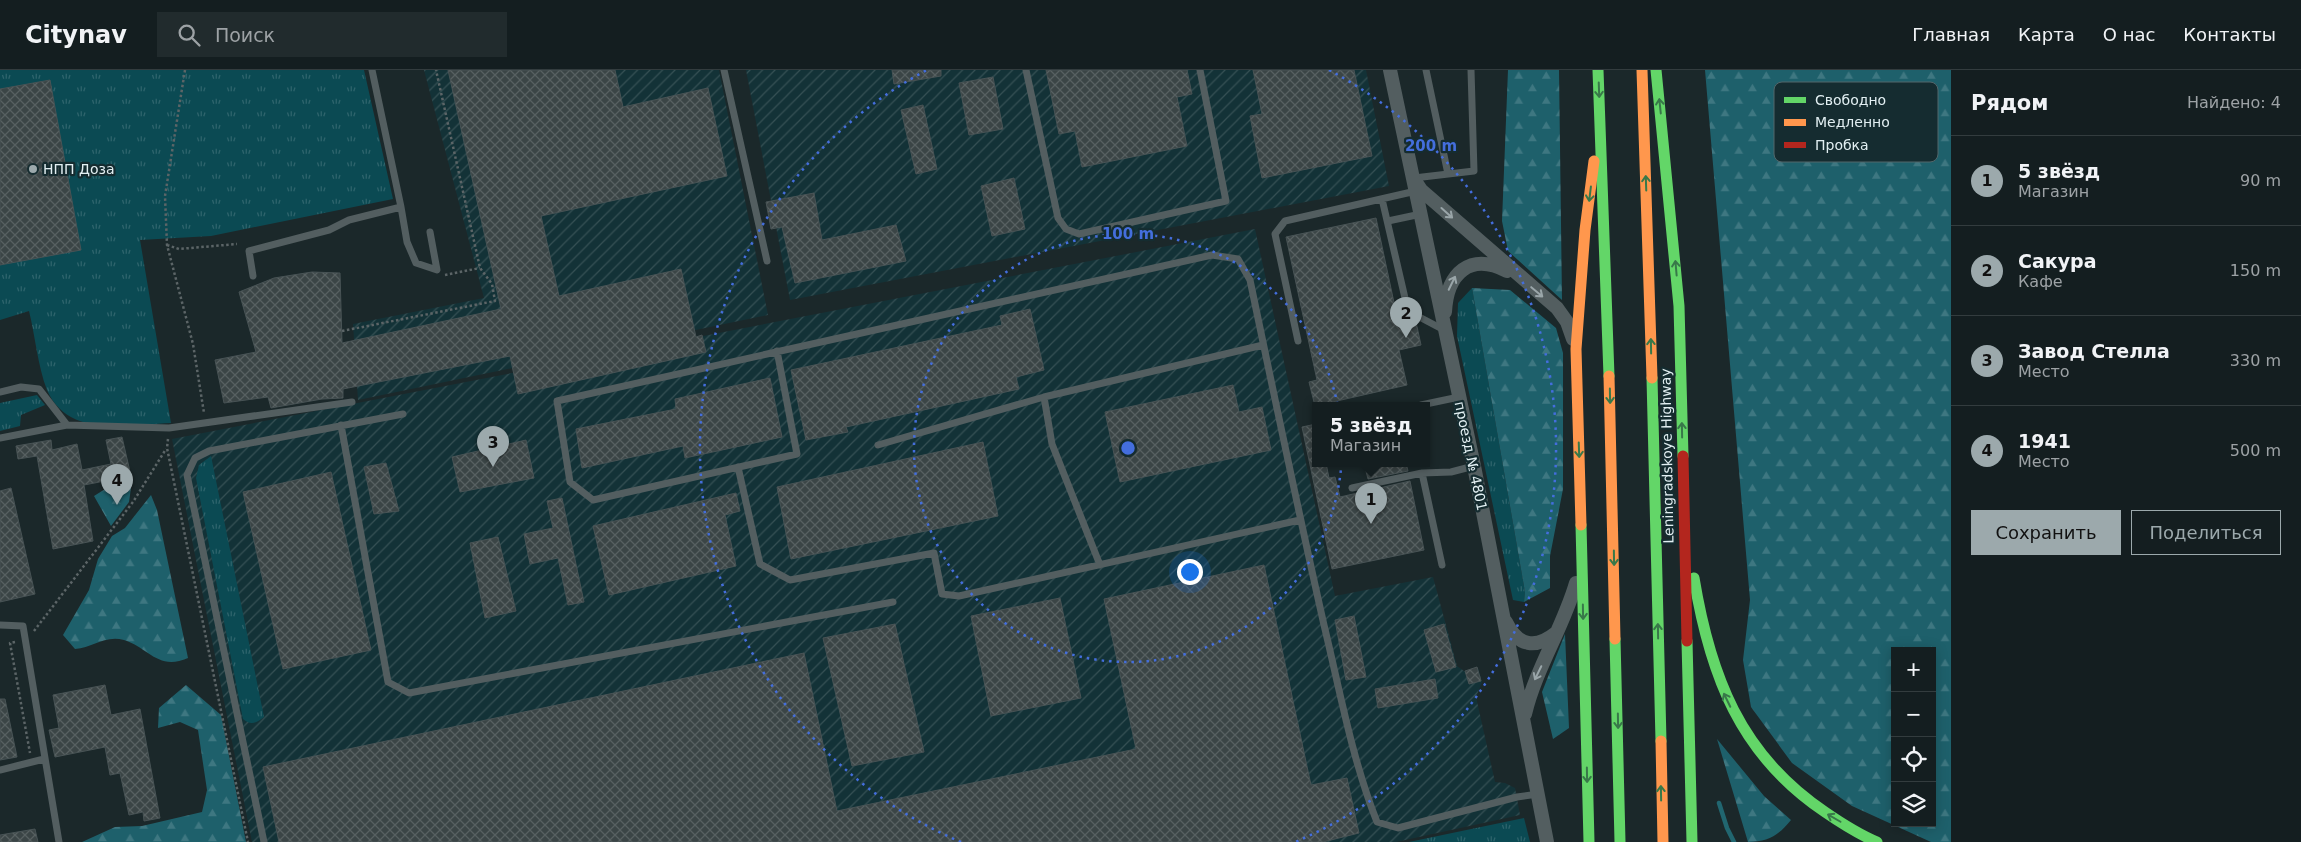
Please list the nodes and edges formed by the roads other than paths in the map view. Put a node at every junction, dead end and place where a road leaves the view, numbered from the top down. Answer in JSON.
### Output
{"nodes":[{"id":1,"x":372,"y":70,"type":"edge"},
{"id":2,"x":724,"y":70,"type":"edge"},
{"id":3,"x":1026,"y":70,"type":"edge"},
{"id":4,"x":1200,"y":70,"type":"edge"},
{"id":5,"x":1390,"y":70,"type":"edge"},
{"id":6,"x":1426,"y":70,"type":"edge"},
{"id":7,"x":1471,"y":70,"type":"edge"},
{"id":8,"x":1598,"y":70,"type":"edge"},
{"id":9,"x":1642,"y":70,"type":"edge"},
{"id":10,"x":1656,"y":70,"type":"edge"},
{"id":11,"x":1599,"y":110,"type":"junction"},
{"id":12,"x":1448,"y":174,"type":"junction"},
{"id":13,"x":1414,"y":185,"type":"junction"},
{"id":14,"x":1382,"y":199,"type":"junction"},
{"id":15,"x":401,"y":207,"type":"junction"},
{"id":16,"x":1421,"y":214,"type":"junction"},
{"id":17,"x":1388,"y":221,"type":"junction"},
{"id":18,"x":430,"y":232,"type":"dead end"},
{"id":19,"x":767,"y":262,"type":"dead end"},
{"id":20,"x":253,"y":276,"type":"dead end"},
{"id":21,"x":1518,"y":276,"type":"junction"},
{"id":22,"x":1444,"y":330,"type":"junction"},
{"id":23,"x":1298,"y":341,"type":"dead end"},
{"id":24,"x":1263,"y":345,"type":"junction"},
{"id":25,"x":1576,"y":349,"type":"junction"},
{"id":26,"x":777,"y":352,"type":"junction"},
{"id":27,"x":0,"y":392,"type":"edge"},
{"id":28,"x":1459,"y":396,"type":"junction"},
{"id":29,"x":1044,"y":397,"type":"junction"},
{"id":30,"x":352,"y":402,"type":"dead end"},
{"id":31,"x":1430,"y":403,"type":"edge"},
{"id":32,"x":403,"y":414,"type":"dead end"},
{"id":33,"x":67,"y":425,"type":"junction"},
{"id":34,"x":342,"y":425,"type":"junction"},
{"id":35,"x":0,"y":438,"type":"edge"},
{"id":36,"x":878,"y":446,"type":"dead end"},
{"id":37,"x":1474,"y":466,"type":"junction"},
{"id":38,"x":738,"y":467,"type":"junction"},
{"id":39,"x":1422,"y":474,"type":"junction"},
{"id":40,"x":1683,"y":479,"type":"junction"},
{"id":41,"x":1352,"y":488,"type":"dead end"},
{"id":42,"x":1300,"y":520,"type":"junction"},
{"id":43,"x":1582,"y":563,"type":"junction"},
{"id":44,"x":1100,"y":565,"type":"junction"},
{"id":45,"x":1442,"y":565,"type":"dead end"},
{"id":46,"x":893,"y":602,"type":"dead end"},
{"id":47,"x":1502,"y":611,"type":"junction"},
{"id":48,"x":0,"y":625,"type":"edge"},
{"id":49,"x":1558,"y":630,"type":"junction"},
{"id":50,"x":1524,"y":718,"type":"junction"},
{"id":51,"x":44,"y":759,"type":"junction"},
{"id":52,"x":0,"y":770,"type":"edge"},
{"id":53,"x":1538,"y":794,"type":"junction"},
{"id":54,"x":59,"y":842,"type":"edge"},
{"id":55,"x":264,"y":842,"type":"edge"},
{"id":56,"x":1547,"y":842,"type":"edge"},
{"id":57,"x":1589,"y":842,"type":"edge"},
{"id":58,"x":1620,"y":842,"type":"edge"},
{"id":59,"x":1663,"y":842,"type":"edge"},
{"id":60,"x":1692,"y":842,"type":"edge"},
{"id":61,"x":1877,"y":842,"type":"edge"}],
"edges":[{"from":1,"to":15,"type":"lane"},
{"from":2,"to":19,"type":"lane"},
{"from":3,"to":4,"type":"lane"},
{"from":5,"to":13,"type":"street","name":"проезд № 4801"},
{"from":6,"to":12,"type":"lane"},
{"from":7,"to":12,"type":"lane"},
{"from":8,"to":11,"type":"main road","one_way":true},
{"from":59,"to":9,"type":"main road","name":"Leningradskoye Highway","one_way":true},
{"from":40,"to":10,"type":"main road","name":"Leningradskoye Highway","one_way":true},
{"from":11,"to":25,"type":"main road","one_way":true},
{"from":11,"to":58,"type":"main road","one_way":true},
{"from":12,"to":13,"type":"lane"},
{"from":13,"to":14,"type":"lane"},
{"from":13,"to":16,"type":"street","name":"проезд № 4801"},
{"from":13,"to":21,"type":"street","one_way":true},
{"from":14,"to":17,"type":"lane"},
{"from":14,"to":23,"type":"lane"},
{"from":15,"to":18,"type":"lane"},
{"from":15,"to":20,"type":"lane"},
{"from":16,"to":17,"type":"lane"},
{"from":16,"to":22,"type":"street","name":"проезд № 4801"},
{"from":17,"to":22,"type":"lane"},
{"from":22,"to":21,"type":"street","one_way":true},
{"from":21,"to":25,"type":"street","one_way":true},
{"from":22,"to":28,"type":"street","name":"проезд № 4801"},
{"from":24,"to":26,"type":"lane"},
{"from":24,"to":29,"type":"lane"},
{"from":24,"to":42,"type":"lane"},
{"from":25,"to":43,"type":"main road","one_way":true},
{"from":26,"to":38,"type":"lane"},
{"from":26,"to":38,"type":"lane"},
{"from":27,"to":33,"type":"lane"},
{"from":28,"to":31,"type":"lane"},
{"from":28,"to":37,"type":"street","name":"проезд № 4801"},
{"from":29,"to":36,"type":"lane"},
{"from":29,"to":44,"type":"lane"},
{"from":30,"to":33,"type":"lane"},
{"from":32,"to":34,"type":"lane"},
{"from":33,"to":35,"type":"lane"},
{"from":34,"to":46,"type":"lane"},
{"from":34,"to":55,"type":"lane"},
{"from":37,"to":39,"type":"lane"},
{"from":37,"to":47,"type":"street","name":"проезд № 4801"},
{"from":38,"to":44,"type":"lane"},
{"from":39,"to":41,"type":"lane"},
{"from":39,"to":45,"type":"lane"},
{"from":40,"to":60,"type":"main road","name":"Leningradskoye Highway"},
{"from":61,"to":40,"type":"main road","one_way":true},
{"from":42,"to":44,"type":"lane"},
{"from":42,"to":53,"type":"lane"},
{"from":43,"to":49,"type":"street"},
{"from":43,"to":57,"type":"main road","one_way":true},
{"from":47,"to":49,"type":"street"},
{"from":47,"to":50,"type":"street","name":"проезд № 4801"},
{"from":48,"to":51,"type":"lane"},
{"from":49,"to":50,"type":"street","one_way":true},
{"from":50,"to":53,"type":"street","name":"проезд № 4801"},
{"from":51,"to":52,"type":"lane"},
{"from":51,"to":54,"type":"lane"},
{"from":53,"to":56,"type":"street","name":"проезд № 4801"}]}
